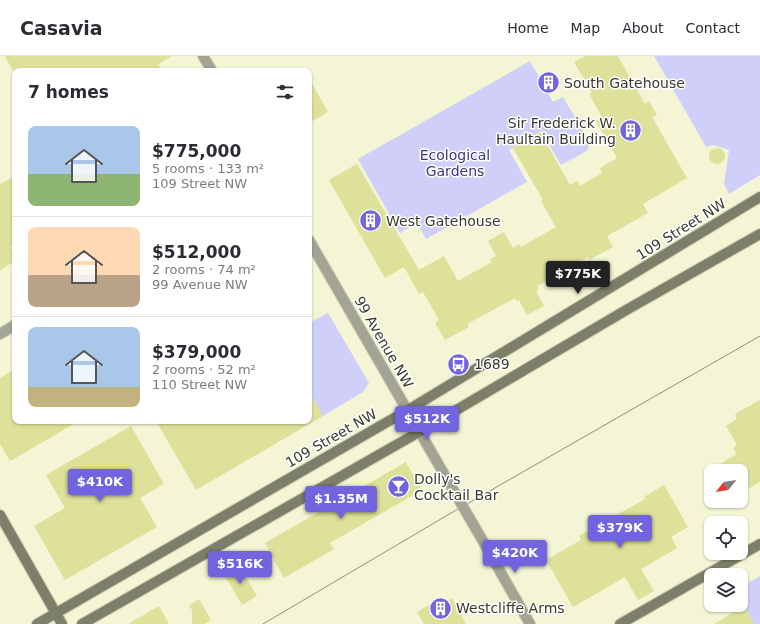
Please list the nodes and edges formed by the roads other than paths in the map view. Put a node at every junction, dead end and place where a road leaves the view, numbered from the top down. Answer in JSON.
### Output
{"nodes":[{"id":1,"x":203,"y":56,"type":"edge"},
{"id":2,"x":210,"y":68,"type":"edge"},
{"id":3,"x":760,"y":197,"type":"edge"},
{"id":4,"x":760,"y":234,"type":"edge"},
{"id":5,"x":312,"y":245,"type":"edge"},
{"id":6,"x":12,"y":327,"type":"edge"},
{"id":7,"x":0,"y":334,"type":"edge"},
{"id":8,"x":408,"y":410,"type":"junction"},
{"id":9,"x":419,"y":432,"type":"junction"},
{"id":10,"x":0,"y":515,"type":"edge"},
{"id":11,"x":760,"y":544,"type":"edge"},
{"id":12,"x":55,"y":613,"type":"junction"},
{"id":13,"x":37,"y":624,"type":"edge"},
{"id":14,"x":62,"y":624,"type":"edge"},
{"id":15,"x":82,"y":624,"type":"edge"},
{"id":16,"x":530,"y":624,"type":"edge"},
{"id":17,"x":620,"y":624,"type":"edge"}],
"edges":[{"from":1,"to":2,"type":"street"},
{"from":3,"to":8,"type":"main road","name":"109 Street NW"},
{"from":4,"to":9,"type":"main road"},
{"from":5,"to":8,"type":"street","name":"99 Avenue NW"},
{"from":6,"to":7,"type":"street"},
{"from":8,"to":9,"type":"street","name":"99 Avenue NW"},
{"from":8,"to":12,"type":"main road","name":"109 Street NW"},
{"from":9,"to":15,"type":"main road"},
{"from":9,"to":16,"type":"street","name":"99 Avenue NW","bridge":true},
{"from":10,"to":12,"type":"main road"},
{"from":11,"to":17,"type":"main road"},
{"from":12,"to":13,"type":"main road","name":"109 Street NW"},
{"from":12,"to":14,"type":"main road"}]}
